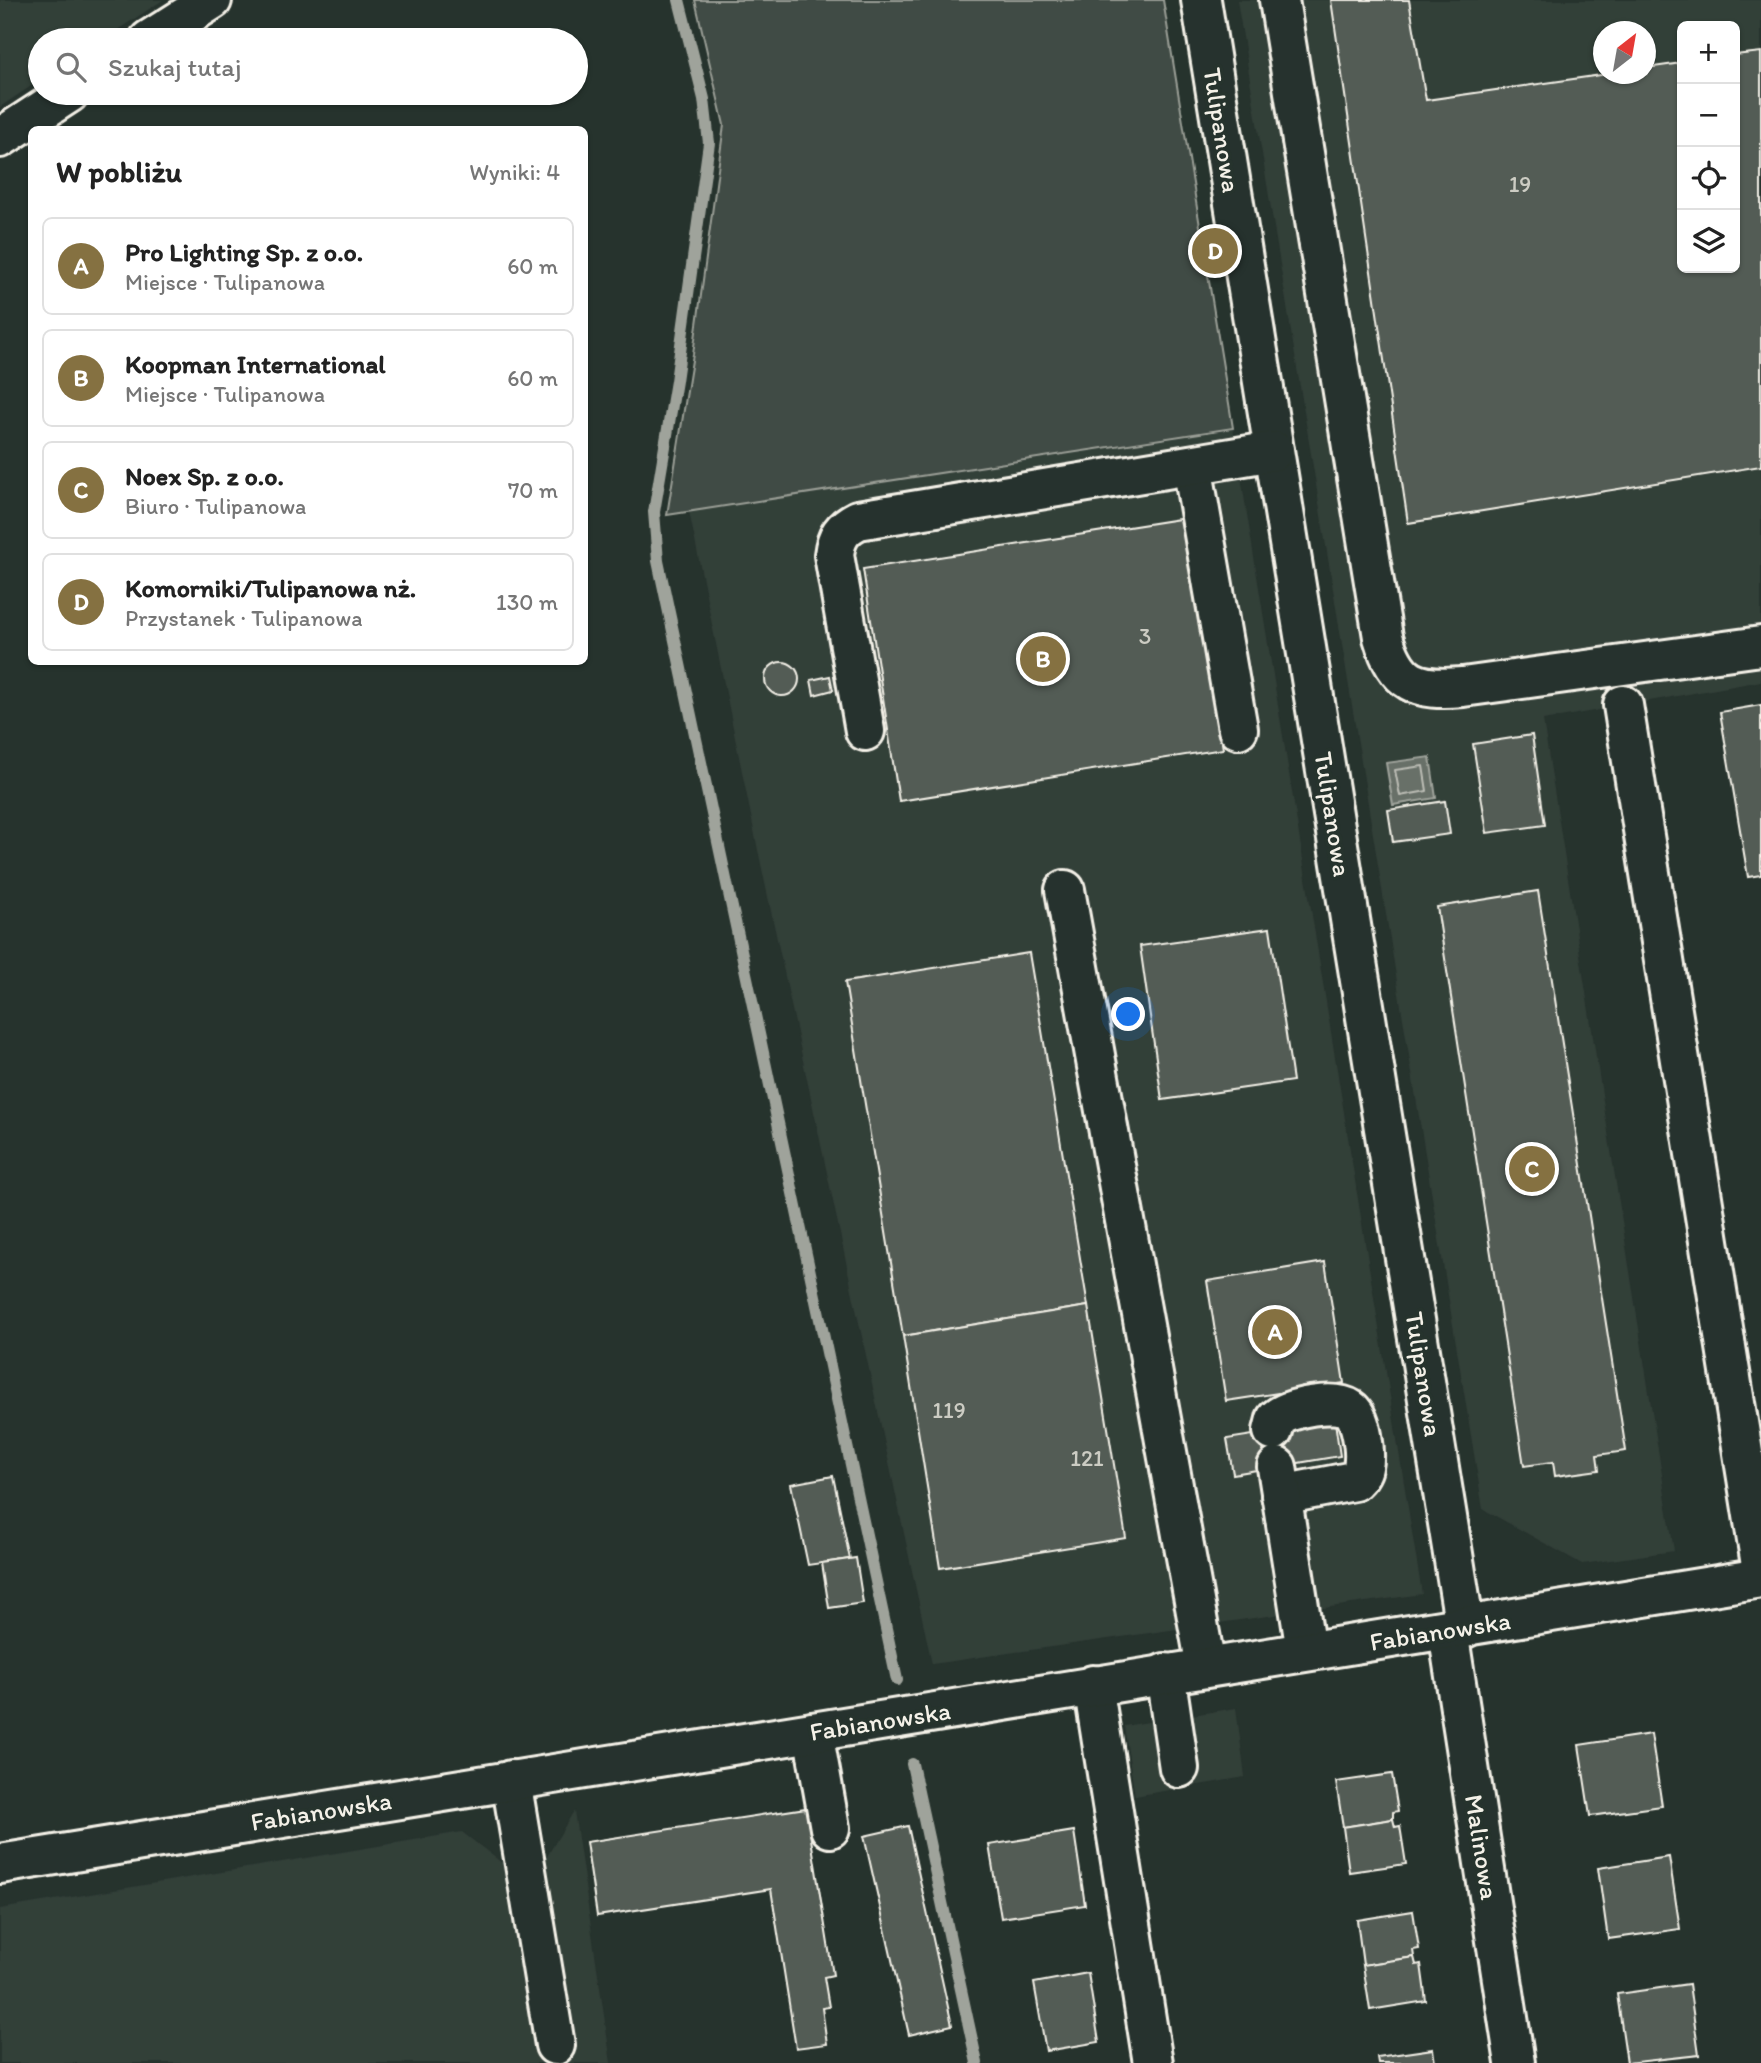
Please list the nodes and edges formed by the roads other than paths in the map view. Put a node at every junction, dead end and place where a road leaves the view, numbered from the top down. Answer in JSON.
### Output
{"nodes":[{"id":1,"x":212,"y":0,"type":"edge"},
{"id":2,"x":1201,"y":0,"type":"edge"},
{"id":3,"x":1279,"y":0,"type":"edge"},
{"id":4,"x":168,"y":28,"type":"edge"},
{"id":5,"x":51,"y":105,"type":"edge"},
{"id":6,"x":0,"y":138,"type":"edge"},
{"id":7,"x":1274,"y":451,"type":"junction"},
{"id":8,"x":1192,"y":465,"type":"junction"},
{"id":9,"x":1761,"y":646,"type":"edge"},
{"id":10,"x":1623,"y":705,"type":"dead end"},
{"id":11,"x":1238,"y":729,"type":"dead end"},
{"id":12,"x":865,"y":731,"type":"dead end"},
{"id":13,"x":1065,"y":890,"type":"dead end"},
{"id":14,"x":1277,"y":1464,"type":"dead end"},
{"id":15,"x":1761,"y":1565,"type":"edge"},
{"id":16,"x":1761,"y":1578,"type":"edge"},
{"id":17,"x":1456,"y":1630,"type":"junction"},
{"id":18,"x":1306,"y":1651,"type":"junction"},
{"id":19,"x":1206,"y":1667,"type":"junction"},
{"id":20,"x":1165,"y":1673,"type":"junction"},
{"id":21,"x":1093,"y":1685,"type":"junction"},
{"id":22,"x":813,"y":1732,"type":"junction"},
{"id":23,"x":1180,"y":1768,"type":"dead end"},
{"id":24,"x":511,"y":1780,"type":"junction"},
{"id":25,"x":830,"y":1828,"type":"dead end"},
{"id":26,"x":0,"y":1864,"type":"edge"},
{"id":27,"x":555,"y":2045,"type":"dead end"},
{"id":28,"x":1153,"y":2063,"type":"edge"},
{"id":29,"x":1515,"y":2063,"type":"edge"}],
"edges":[{"from":1,"to":4,"type":"street"},
{"from":2,"to":7,"type":"street","name":"Tulipanowa"},
{"from":3,"to":9,"type":"street"},
{"from":5,"to":6,"type":"street"},
{"from":7,"to":8,"type":"street"},
{"from":7,"to":17,"type":"street","name":"Tulipanowa"},
{"from":8,"to":11,"type":"street"},
{"from":8,"to":12,"type":"street"},
{"from":10,"to":15,"type":"street"},
{"from":13,"to":19,"type":"street"},
{"from":14,"to":18,"type":"street"},
{"from":16,"to":17,"type":"street","name":"Fabianowska"},
{"from":17,"to":18,"type":"street","name":"Fabianowska"},
{"from":17,"to":29,"type":"street","name":"Malinowa"},
{"from":18,"to":19,"type":"street","name":"Fabianowska"},
{"from":19,"to":20,"type":"street","name":"Fabianowska"},
{"from":20,"to":21,"type":"street","name":"Fabianowska"},
{"from":20,"to":23,"type":"street"},
{"from":21,"to":22,"type":"street","name":"Fabianowska"},
{"from":21,"to":28,"type":"street"},
{"from":22,"to":24,"type":"street","name":"Fabianowska"},
{"from":22,"to":25,"type":"street"},
{"from":24,"to":26,"type":"street","name":"Fabianowska"},
{"from":24,"to":27,"type":"street"}]}
